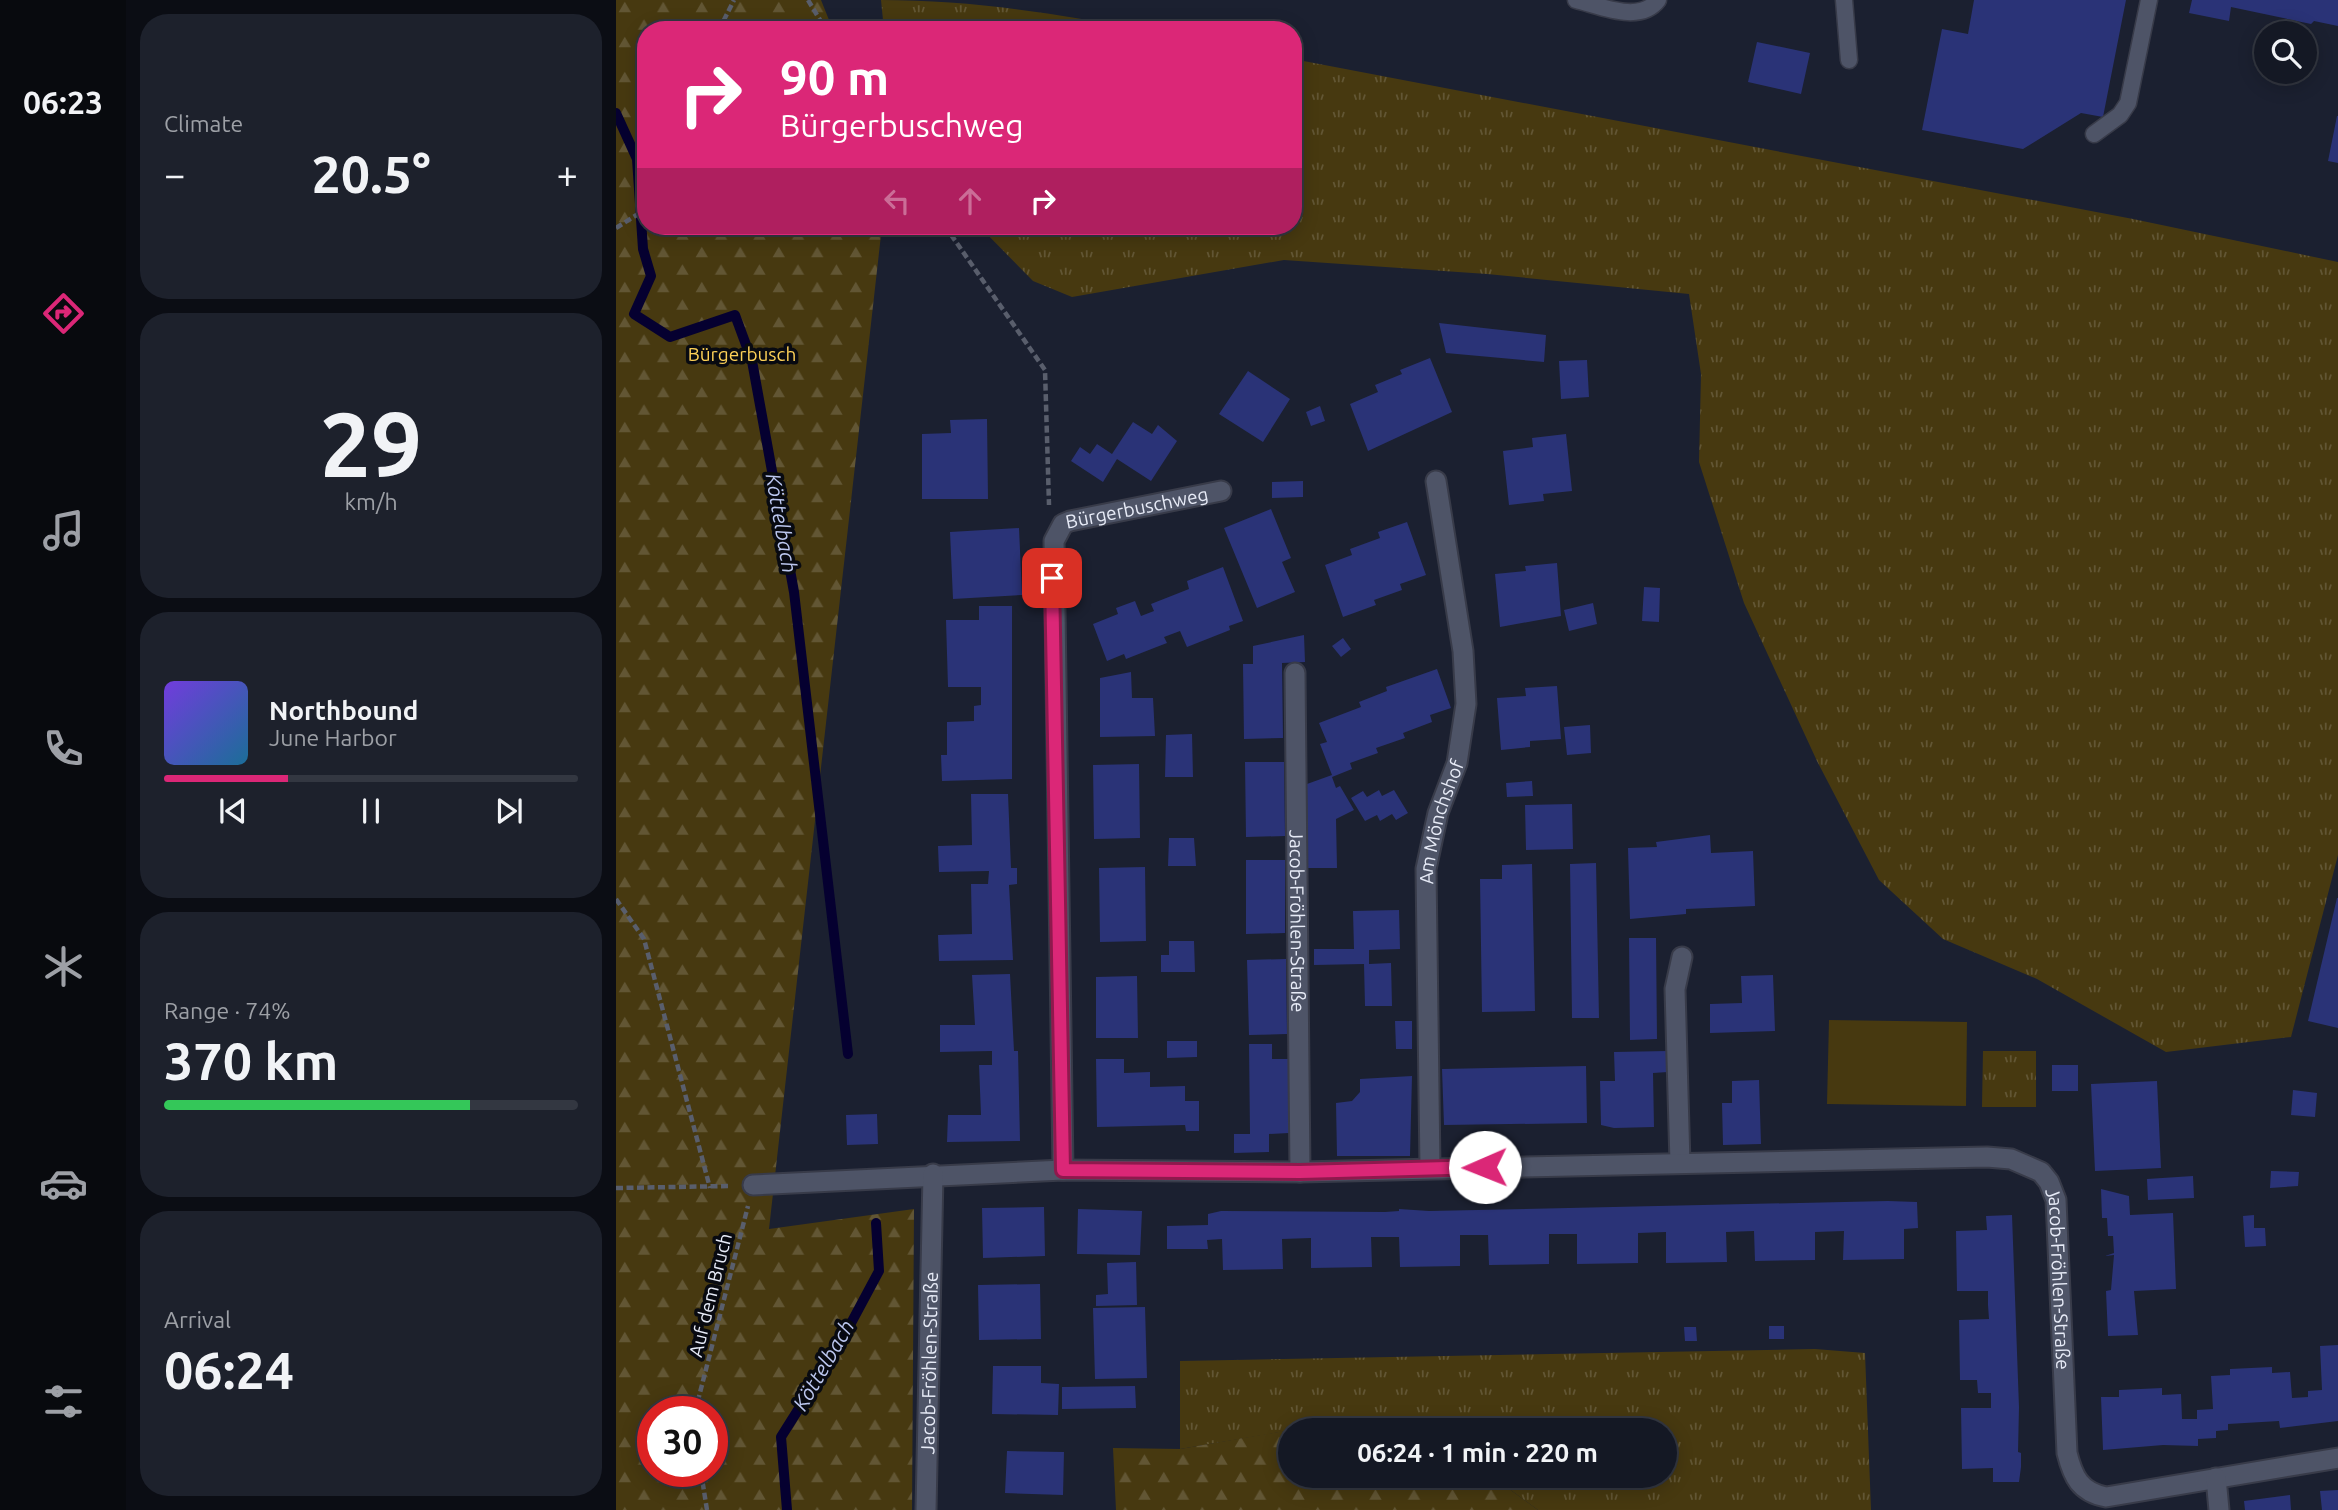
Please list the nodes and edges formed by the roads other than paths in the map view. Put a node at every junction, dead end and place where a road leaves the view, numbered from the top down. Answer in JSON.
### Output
{"nodes":[{"id":1,"x":1576,"y":0,"type":"edge"},
{"id":2,"x":1658,"y":0,"type":"edge"},
{"id":3,"x":1844,"y":0,"type":"edge"},
{"id":4,"x":2149,"y":0,"type":"edge"},
{"id":5,"x":1849,"y":60,"type":"dead end"},
{"id":6,"x":2094,"y":134,"type":"dead end"},
{"id":7,"x":1436,"y":481,"type":"dead end"},
{"id":8,"x":1221,"y":491,"type":"dead end"},
{"id":9,"x":1295,"y":673,"type":"dead end"},
{"id":10,"x":1682,"y":957,"type":"dead end"},
{"id":11,"x":1680,"y":1163,"type":"junction"},
{"id":12,"x":1430,"y":1168,"type":"junction"},
{"id":13,"x":1063,"y":1170,"type":"junction"},
{"id":14,"x":1300,"y":1172,"type":"junction"},
{"id":15,"x":933,"y":1174,"type":"junction"},
{"id":16,"x":753,"y":1185,"type":"road end"},
{"id":17,"x":2338,"y":1458,"type":"edge"},
{"id":18,"x":2216,"y":1478,"type":"junction"},
{"id":19,"x":926,"y":1510,"type":"edge"},
{"id":20,"x":2219,"y":1510,"type":"edge"}],
"edges":[{"from":1,"to":2,"type":"lane"},
{"from":3,"to":5,"type":"lane"},
{"from":4,"to":6,"type":"lane"},
{"from":7,"to":12,"type":"street","name":"Am Mönchshof"},
{"from":8,"to":13,"type":"street","name":"Bürgerbuschweg"},
{"from":9,"to":14,"type":"street","name":"Jacob-Fröhlen-Straße"},
{"from":10,"to":11,"type":"street"},
{"from":11,"to":12,"type":"street","name":"Jacob-Fröhlen-Straße"},
{"from":11,"to":18,"type":"street","name":"Jacob-Fröhlen-Straße"},
{"from":12,"to":14,"type":"street","name":"Jacob-Fröhlen-Straße"},
{"from":13,"to":14,"type":"street","name":"Jacob-Fröhlen-Straße"},
{"from":13,"to":15,"type":"street","name":"Jacob-Fröhlen-Straße"},
{"from":15,"to":16,"type":"street","name":"Jacob-Fröhlen-Straße"},
{"from":15,"to":19,"type":"street","name":"Jacob-Fröhlen-Straße"},
{"from":17,"to":18,"type":"street","name":"Jacob-Fröhlen-Straße"},
{"from":18,"to":20,"type":"street"}]}
